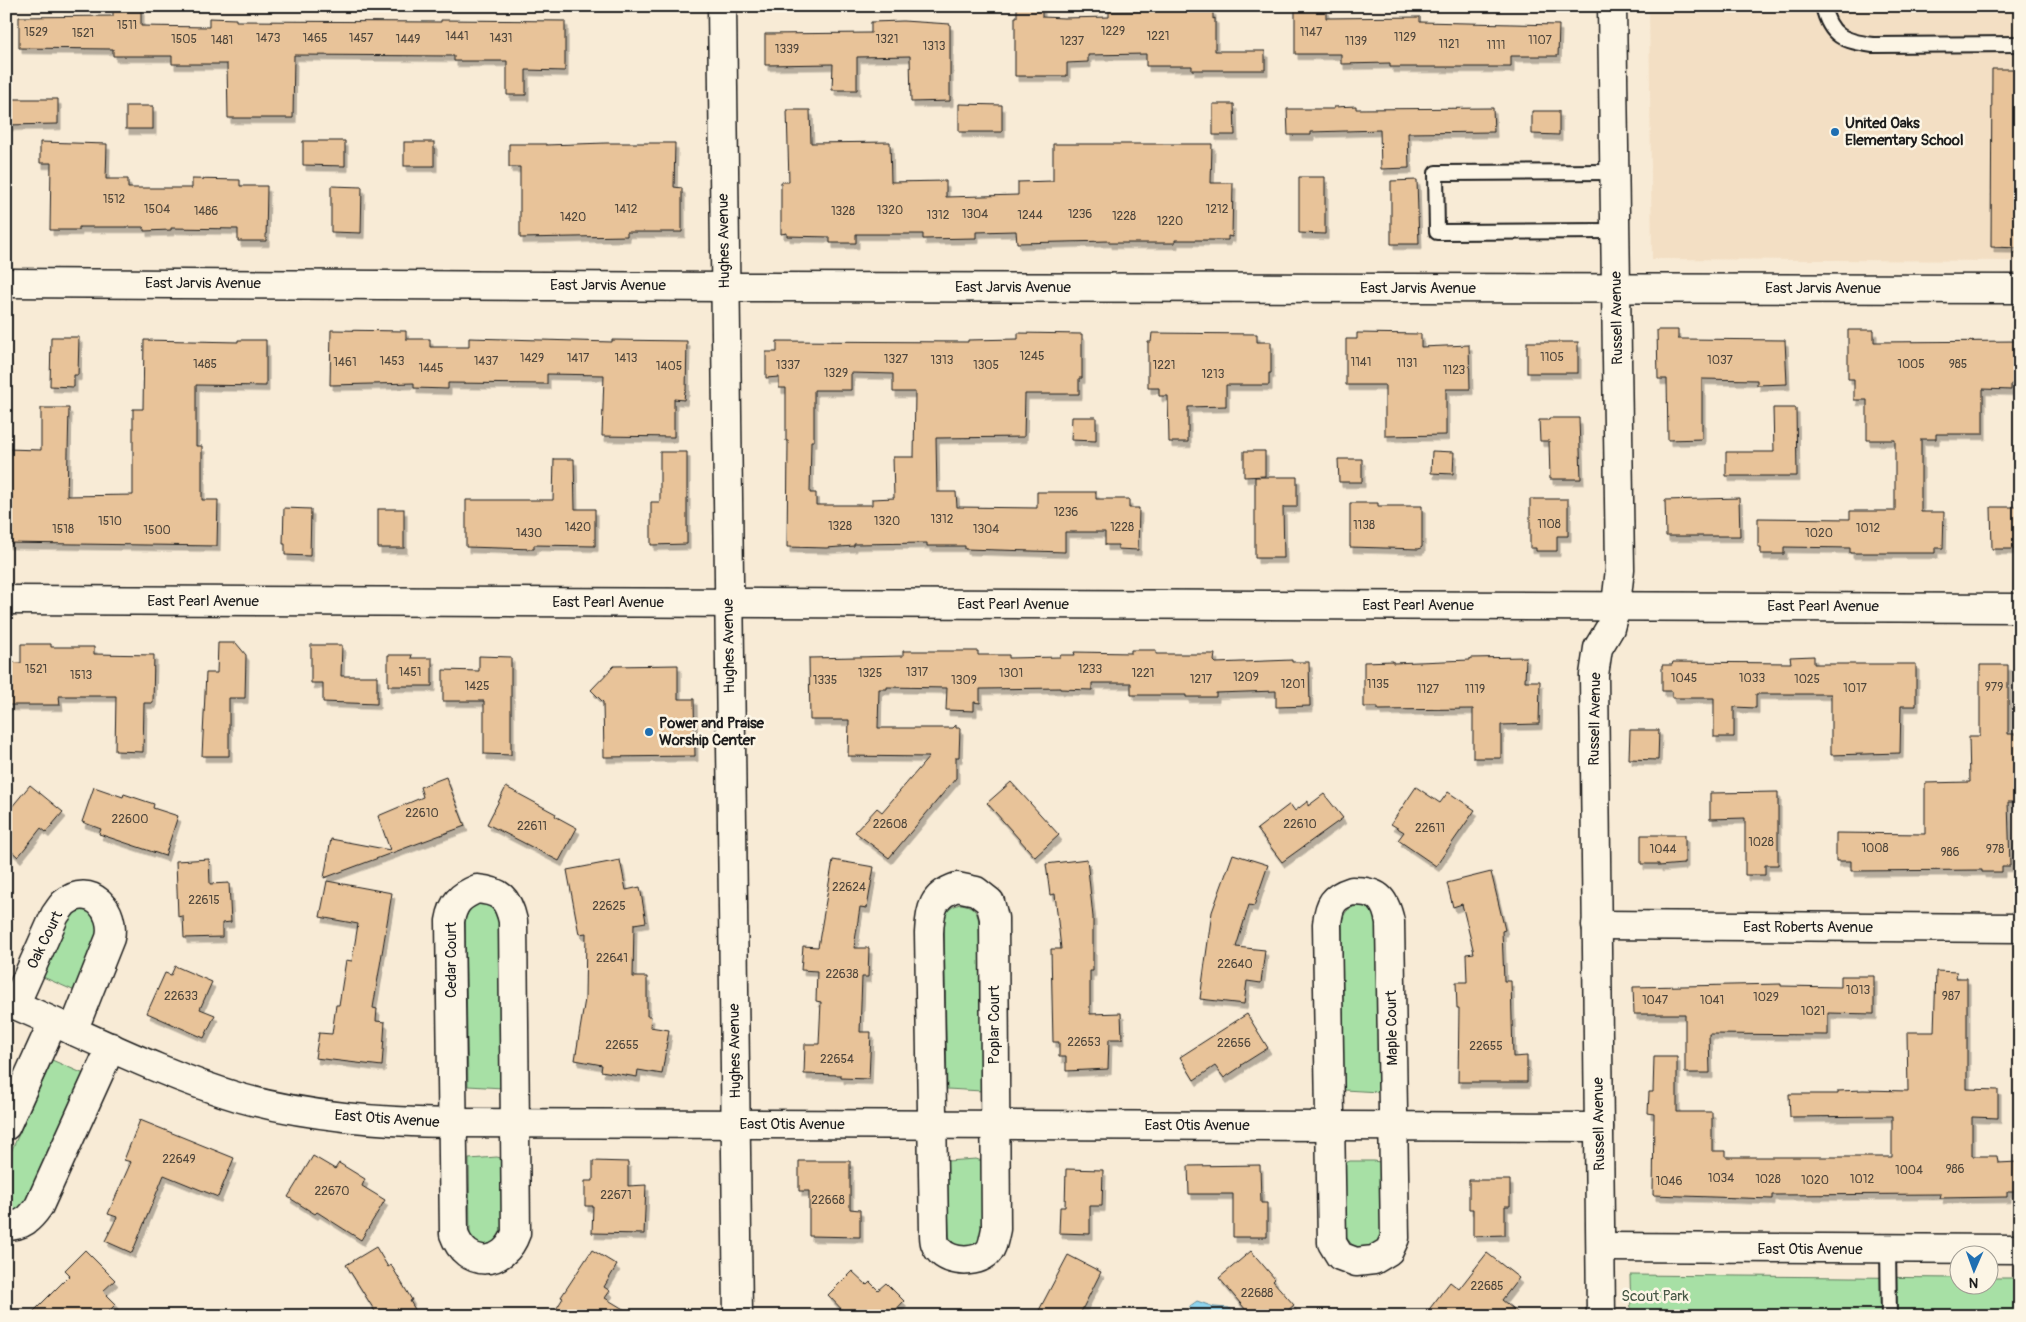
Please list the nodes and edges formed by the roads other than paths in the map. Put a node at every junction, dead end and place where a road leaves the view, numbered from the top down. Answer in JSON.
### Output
{"nodes":[{"id":1,"x":722,"y":6,"type":"edge"},
{"id":2,"x":1612,"y":6,"type":"edge"},
{"id":3,"x":1823,"y":6,"type":"edge"},
{"id":4,"x":2020,"y":44,"type":"edge"},
{"id":5,"x":1615,"y":172,"type":"junction"},
{"id":6,"x":1615,"y":231,"type":"junction"},
{"id":7,"x":6,"y":283,"type":"edge"},
{"id":8,"x":724,"y":287,"type":"junction"},
{"id":9,"x":1616,"y":288,"type":"junction"},
{"id":10,"x":2020,"y":289,"type":"edge"},
{"id":11,"x":6,"y":600,"type":"edge"},
{"id":12,"x":728,"y":603,"type":"junction"},
{"id":13,"x":1616,"y":605,"type":"junction"},
{"id":14,"x":2020,"y":608,"type":"edge"},
{"id":15,"x":1596,"y":925,"type":"junction"},
{"id":16,"x":2020,"y":928,"type":"edge"},
{"id":17,"x":11,"y":1003,"type":"edge"},
{"id":18,"x":63,"y":1026,"type":"junction"},
{"id":19,"x":111,"y":1047,"type":"junction"},
{"id":20,"x":516,"y":1122,"type":"junction"},
{"id":21,"x":452,"y":1123,"type":"junction"},
{"id":22,"x":736,"y":1124,"type":"junction"},
{"id":23,"x":932,"y":1124,"type":"junction"},
{"id":24,"x":995,"y":1124,"type":"junction"},
{"id":25,"x":1330,"y":1125,"type":"junction"},
{"id":26,"x":6,"y":1126,"type":"edge"},
{"id":27,"x":1394,"y":1126,"type":"junction"},
{"id":28,"x":1599,"y":1127,"type":"junction"},
{"id":29,"x":6,"y":1226,"type":"edge"},
{"id":30,"x":1601,"y":1247,"type":"junction"},
{"id":31,"x":1888,"y":1249,"type":"junction"},
{"id":32,"x":2020,"y":1249,"type":"edge"},
{"id":33,"x":738,"y":1316,"type":"edge"},
{"id":34,"x":1601,"y":1316,"type":"edge"},
{"id":35,"x":1889,"y":1316,"type":"edge"}],
"edges":[{"from":1,"to":8,"type":"street","name":"Hughes Avenue"},
{"from":2,"to":5,"type":"street","name":"Russell Avenue"},
{"from":3,"to":4,"type":"lane"},
{"from":5,"to":6,"type":"street","name":"Russell Avenue"},
{"from":5,"to":6,"type":"lane"},
{"from":6,"to":9,"type":"street","name":"Russell Avenue"},
{"from":7,"to":8,"type":"street","name":"East Jarvis Avenue"},
{"from":8,"to":9,"type":"street","name":"East Jarvis Avenue"},
{"from":8,"to":12,"type":"street","name":"Hughes Avenue"},
{"from":9,"to":10,"type":"street","name":"East Jarvis Avenue"},
{"from":9,"to":13,"type":"street","name":"Russell Avenue"},
{"from":11,"to":12,"type":"street","name":"East Pearl Avenue"},
{"from":12,"to":13,"type":"street","name":"East Pearl Avenue"},
{"from":12,"to":22,"type":"street","name":"Hughes Avenue"},
{"from":13,"to":14,"type":"street","name":"East Pearl Avenue"},
{"from":13,"to":15,"type":"street","name":"Russell Avenue"},
{"from":15,"to":16,"type":"street","name":"East Roberts Avenue"},
{"from":15,"to":28,"type":"street","name":"Russell Avenue"},
{"from":17,"to":18,"type":"street","name":"East Otis Avenue"},
{"from":17,"to":18,"type":"street","name":"Oak Court"},
{"from":18,"to":19,"type":"street","name":"East Otis Avenue"},
{"from":18,"to":26,"type":"street","name":"Oak Court"},
{"from":19,"to":21,"type":"street","name":"East Otis Avenue"},
{"from":19,"to":29,"type":"street"},
{"from":20,"to":21,"type":"street","name":"East Otis Avenue"},
{"from":20,"to":21,"type":"street","name":"Cedar Court"},
{"from":20,"to":21,"type":"street","name":"Cedar Court"},
{"from":20,"to":22,"type":"street","name":"East Otis Avenue"},
{"from":22,"to":23,"type":"street","name":"East Otis Avenue"},
{"from":22,"to":33,"type":"street","name":"Hughes Avenue"},
{"from":23,"to":24,"type":"street","name":"East Otis Avenue"},
{"from":23,"to":24,"type":"street","name":"Poplar Court"},
{"from":23,"to":24,"type":"street","name":"Poplar Court"},
{"from":24,"to":25,"type":"street","name":"East Otis Avenue"},
{"from":25,"to":27,"type":"street","name":"East Otis Avenue"},
{"from":25,"to":27,"type":"street","name":"Maple Court"},
{"from":25,"to":27,"type":"street","name":"Maple Court"},
{"from":27,"to":28,"type":"street","name":"East Otis Avenue"},
{"from":28,"to":30,"type":"street","name":"Russell Avenue"},
{"from":30,"to":31,"type":"street","name":"East Otis Avenue"},
{"from":30,"to":34,"type":"street","name":"Russell Avenue"},
{"from":31,"to":32,"type":"street","name":"East Otis Avenue"},
{"from":31,"to":35,"type":"lane"}]}
